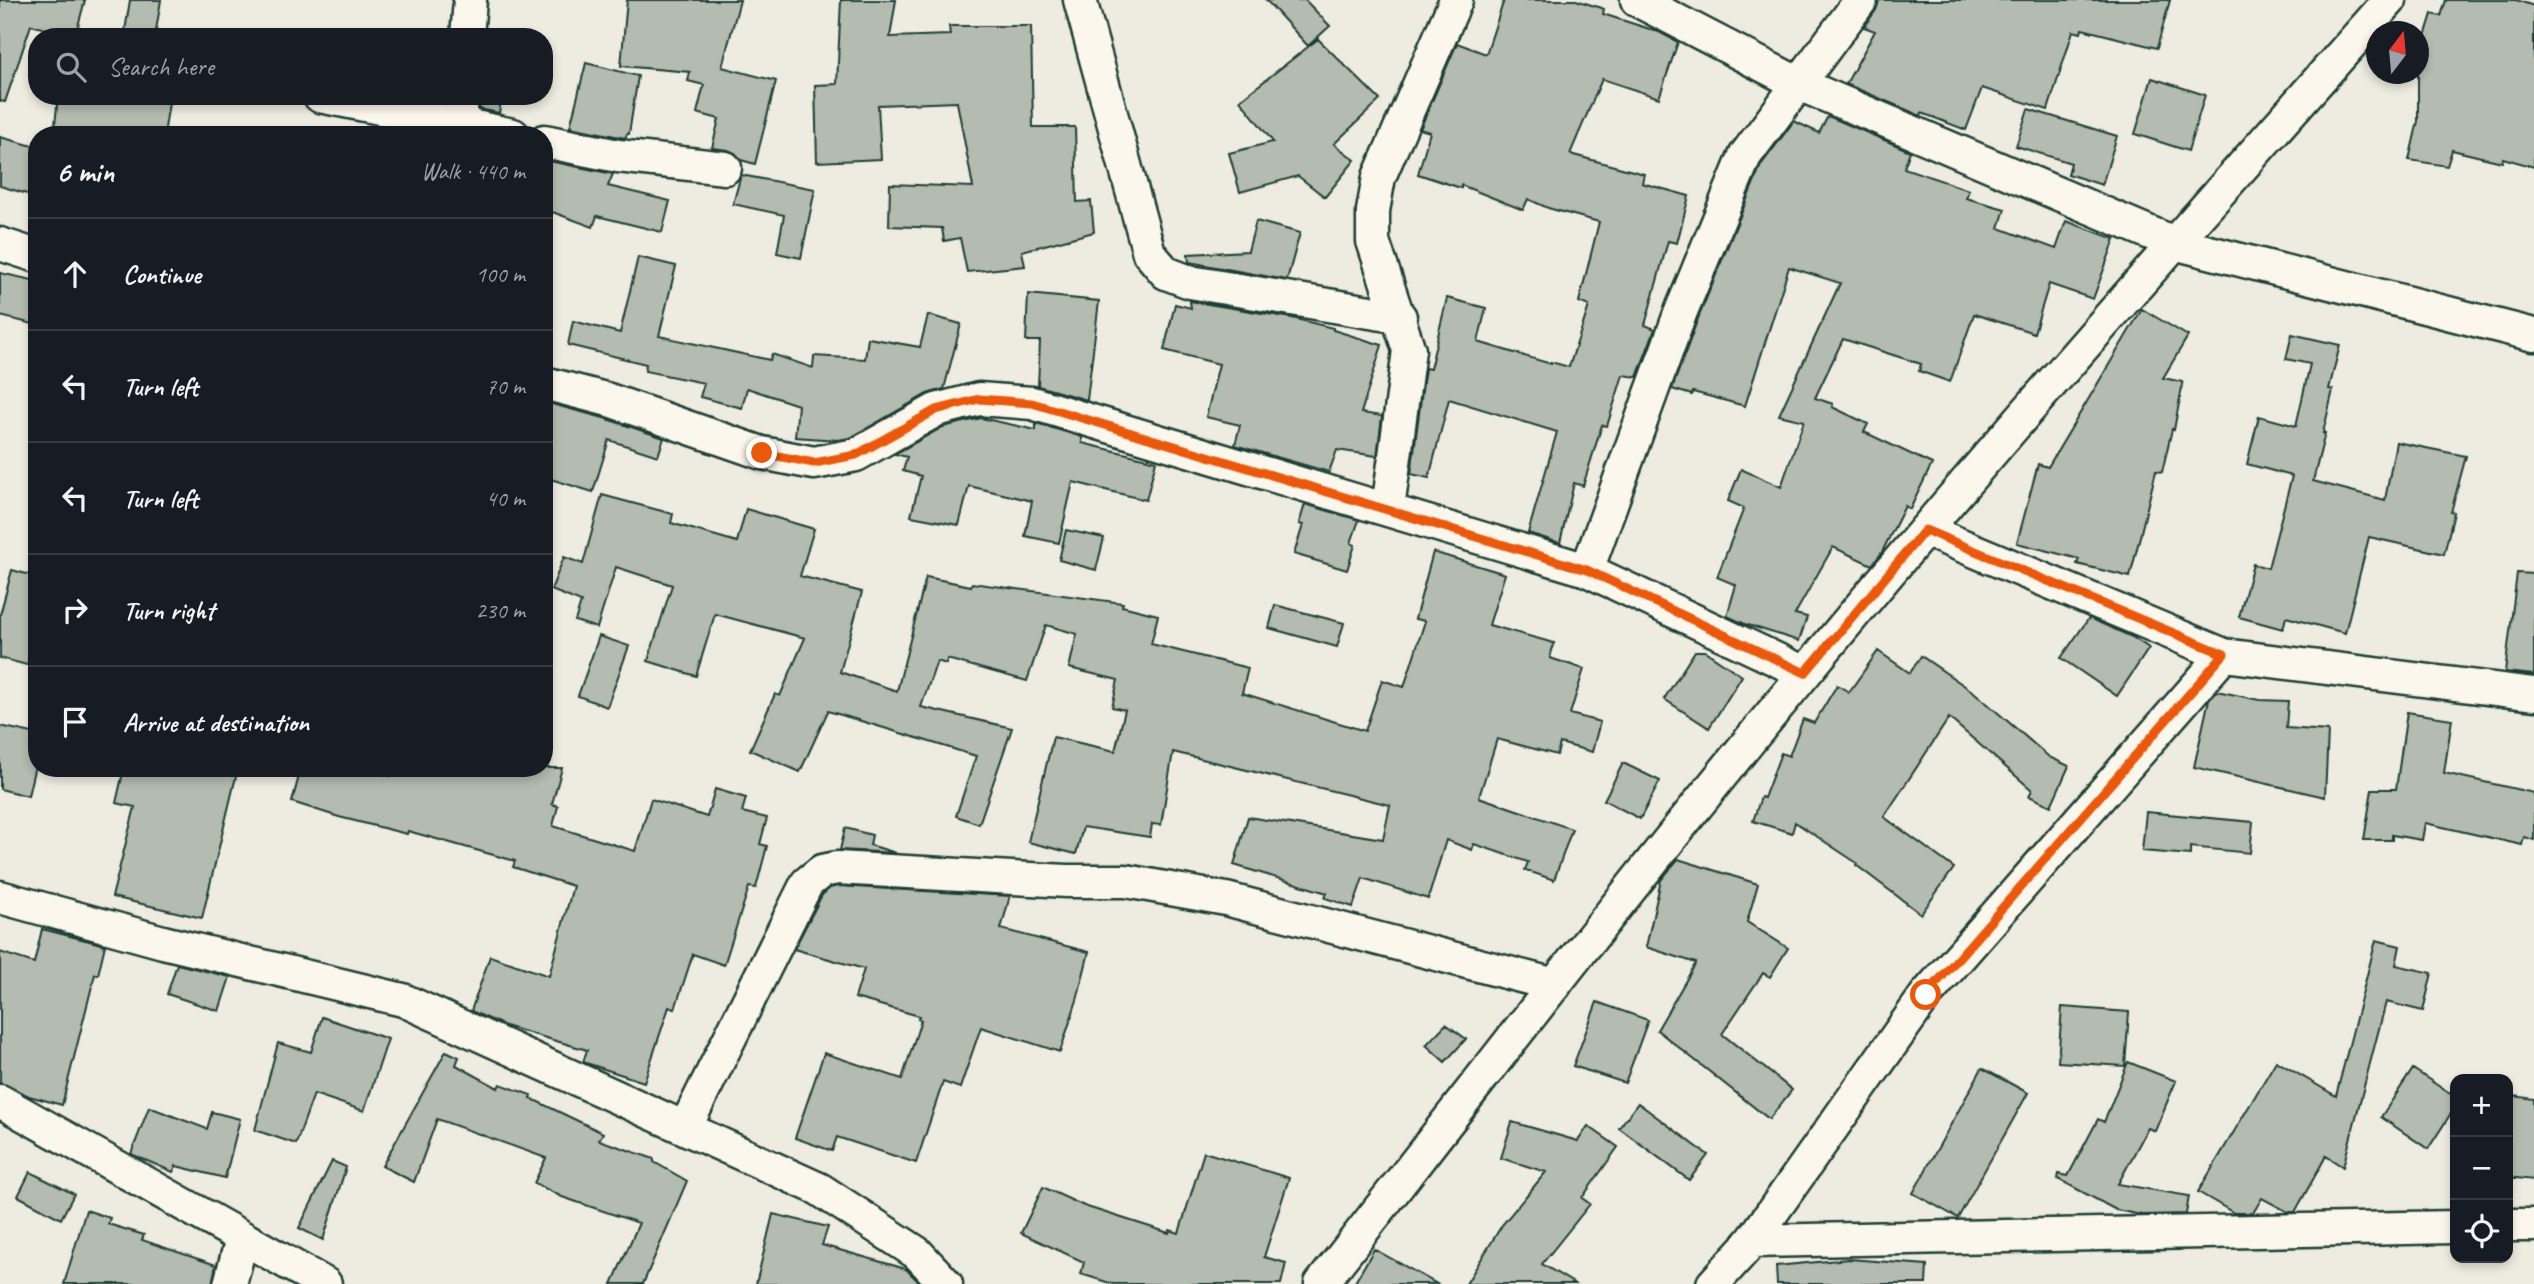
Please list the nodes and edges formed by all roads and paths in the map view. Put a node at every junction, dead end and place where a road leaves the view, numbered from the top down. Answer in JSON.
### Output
{"nodes":[{"id":1,"x":470,"y":0,"type":"edge"},
{"id":2,"x":1080,"y":0,"type":"edge"},
{"id":3,"x":1456,"y":0,"type":"edge"},
{"id":4,"x":1637,"y":0,"type":"edge"},
{"id":5,"x":1861,"y":0,"type":"edge"},
{"id":6,"x":2390,"y":0,"type":"edge"},
{"id":7,"x":468,"y":28,"type":"edge"},
{"id":8,"x":1799,"y":84,"type":"junction"},
{"id":9,"x":411,"y":105,"type":"edge"},
{"id":10,"x":461,"y":110,"type":"edge"},
{"id":11,"x":494,"y":126,"type":"edge"},
{"id":12,"x":553,"y":143,"type":"edge"},
{"id":13,"x":725,"y":168,"type":"dead end"},
{"id":14,"x":2174,"y":243,"type":"junction"},
{"id":15,"x":0,"y":244,"type":"edge"},
{"id":16,"x":28,"y":253,"type":"edge"},
{"id":17,"x":1400,"y":317,"type":"junction"},
{"id":18,"x":2534,"y":335,"type":"edge"},
{"id":19,"x":553,"y":385,"type":"edge"},
{"id":20,"x":1388,"y":509,"type":"junction"},
{"id":21,"x":1925,"y":530,"type":"junction"},
{"id":22,"x":1587,"y":570,"type":"junction"},
{"id":23,"x":2224,"y":654,"type":"junction"},
{"id":24,"x":1805,"y":673,"type":"junction"},
{"id":25,"x":2534,"y":694,"type":"edge"},
{"id":26,"x":0,"y":897,"type":"edge"},
{"id":27,"x":1555,"y":985,"type":"junction"},
{"id":28,"x":0,"y":1101,"type":"edge"},
{"id":29,"x":685,"y":1128,"type":"junction"},
{"id":30,"x":2513,"y":1225,"type":"edge"},
{"id":31,"x":2534,"y":1225,"type":"edge"},
{"id":32,"x":2450,"y":1227,"type":"edge"},
{"id":33,"x":243,"y":1238,"type":"junction"},
{"id":34,"x":1752,"y":1241,"type":"junction"},
{"id":35,"x":230,"y":1284,"type":"edge"},
{"id":36,"x":325,"y":1284,"type":"edge"},
{"id":37,"x":946,"y":1284,"type":"edge"},
{"id":38,"x":1321,"y":1284,"type":"edge"},
{"id":39,"x":1713,"y":1284,"type":"edge"}],
"edges":[{"from":1,"to":7,"type":"street"},
{"from":2,"to":17,"type":"street"},
{"from":3,"to":17,"type":"street"},
{"from":4,"to":8,"type":"street"},
{"from":5,"to":8,"type":"street"},
{"from":6,"to":14,"type":"street"},
{"from":8,"to":14,"type":"street"},
{"from":8,"to":22,"type":"street"},
{"from":9,"to":10,"type":"street"},
{"from":10,"to":11,"type":"street"},
{"from":12,"to":13,"type":"street"},
{"from":14,"to":18,"type":"street"},
{"from":14,"to":21,"type":"street"},
{"from":15,"to":16,"type":"street"},
{"from":17,"to":20,"type":"street"},
{"from":19,"to":20,"type":"street"},
{"from":20,"to":22,"type":"street"},
{"from":21,"to":23,"type":"street"},
{"from":21,"to":24,"type":"street"},
{"from":22,"to":24,"type":"street"},
{"from":23,"to":25,"type":"street"},
{"from":23,"to":34,"type":"street"},
{"from":24,"to":27,"type":"street"},
{"from":26,"to":29,"type":"street"},
{"from":27,"to":29,"type":"street"},
{"from":27,"to":38,"type":"street"},
{"from":28,"to":33,"type":"street"},
{"from":29,"to":37,"type":"street"},
{"from":30,"to":31,"type":"street"},
{"from":32,"to":34,"type":"street"},
{"from":33,"to":35,"type":"street"},
{"from":33,"to":36,"type":"street"},
{"from":34,"to":39,"type":"street"}]}
